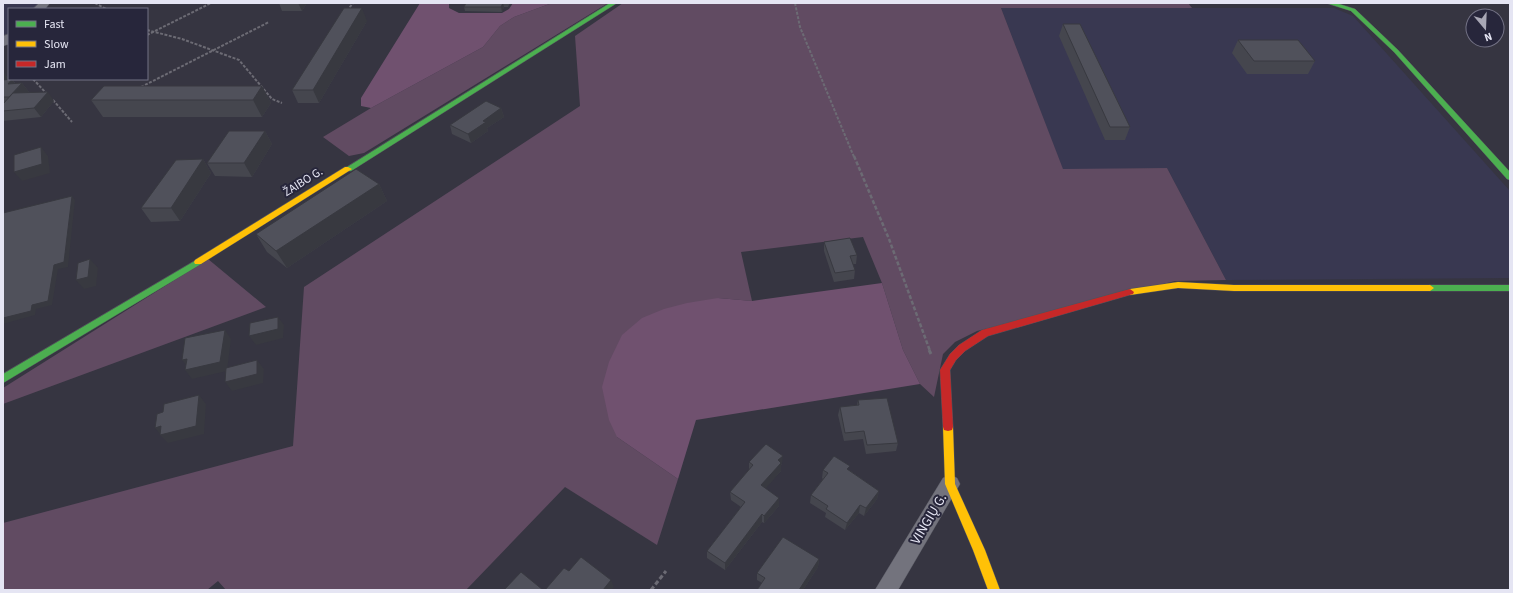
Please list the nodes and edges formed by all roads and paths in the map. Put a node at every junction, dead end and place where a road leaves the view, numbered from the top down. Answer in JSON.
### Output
{"nodes":[{"id":1,"x":95,"y":3,"type":"edge"},
{"id":2,"x":211,"y":3,"type":"edge"},
{"id":3,"x":353,"y":3,"type":"edge"},
{"id":4,"x":614,"y":3,"type":"edge"},
{"id":5,"x":795,"y":3,"type":"edge"},
{"id":6,"x":1329,"y":3,"type":"edge"},
{"id":7,"x":104,"y":8,"type":"edge"},
{"id":8,"x":344,"y":14,"type":"edge"},
{"id":9,"x":269,"y":22,"type":"dead end"},
{"id":10,"x":148,"y":30,"type":"edge"},
{"id":11,"x":153,"y":31,"type":"junction"},
{"id":12,"x":148,"y":34,"type":"edge"},
{"id":13,"x":212,"y":50,"type":"junction"},
{"id":14,"x":34,"y":80,"type":"edge"},
{"id":15,"x":137,"y":89,"type":"edge"},
{"id":16,"x":282,"y":104,"type":"dead end"},
{"id":17,"x":72,"y":122,"type":"dead end"},
{"id":18,"x":1510,"y":176,"type":"edge"},
{"id":19,"x":1510,"y":288,"type":"edge"},
{"id":20,"x":945,"y":370,"type":"junction"},
{"id":21,"x":3,"y":379,"type":"edge"},
{"id":22,"x":950,"y":484,"type":"junction"},
{"id":23,"x":666,"y":571,"type":"dead end"},
{"id":24,"x":651,"y":590,"type":"edge"},
{"id":25,"x":886,"y":590,"type":"edge"},
{"id":26,"x":994,"y":590,"type":"edge"}],
"edges":[{"from":1,"to":7,"type":"path"},
{"from":2,"to":11,"type":"path"},
{"from":3,"to":8,"type":"path"},
{"from":4,"to":21,"type":"street","name":"ŽAIBO G."},
{"from":5,"to":20,"type":"path"},
{"from":6,"to":18,"type":"street"},
{"from":9,"to":13,"type":"path"},
{"from":10,"to":11,"type":"path"},
{"from":11,"to":12,"type":"path"},
{"from":11,"to":13,"type":"path"},
{"from":13,"to":15,"type":"path"},
{"from":13,"to":16,"type":"path"},
{"from":14,"to":17,"type":"path"},
{"from":19,"to":20,"type":"street"},
{"from":20,"to":22,"type":"street"},
{"from":22,"to":25,"type":"street","name":"VINGIŲ G."},
{"from":22,"to":26,"type":"street","name":"VINGIŲ G."},
{"from":23,"to":24,"type":"path"}]}
